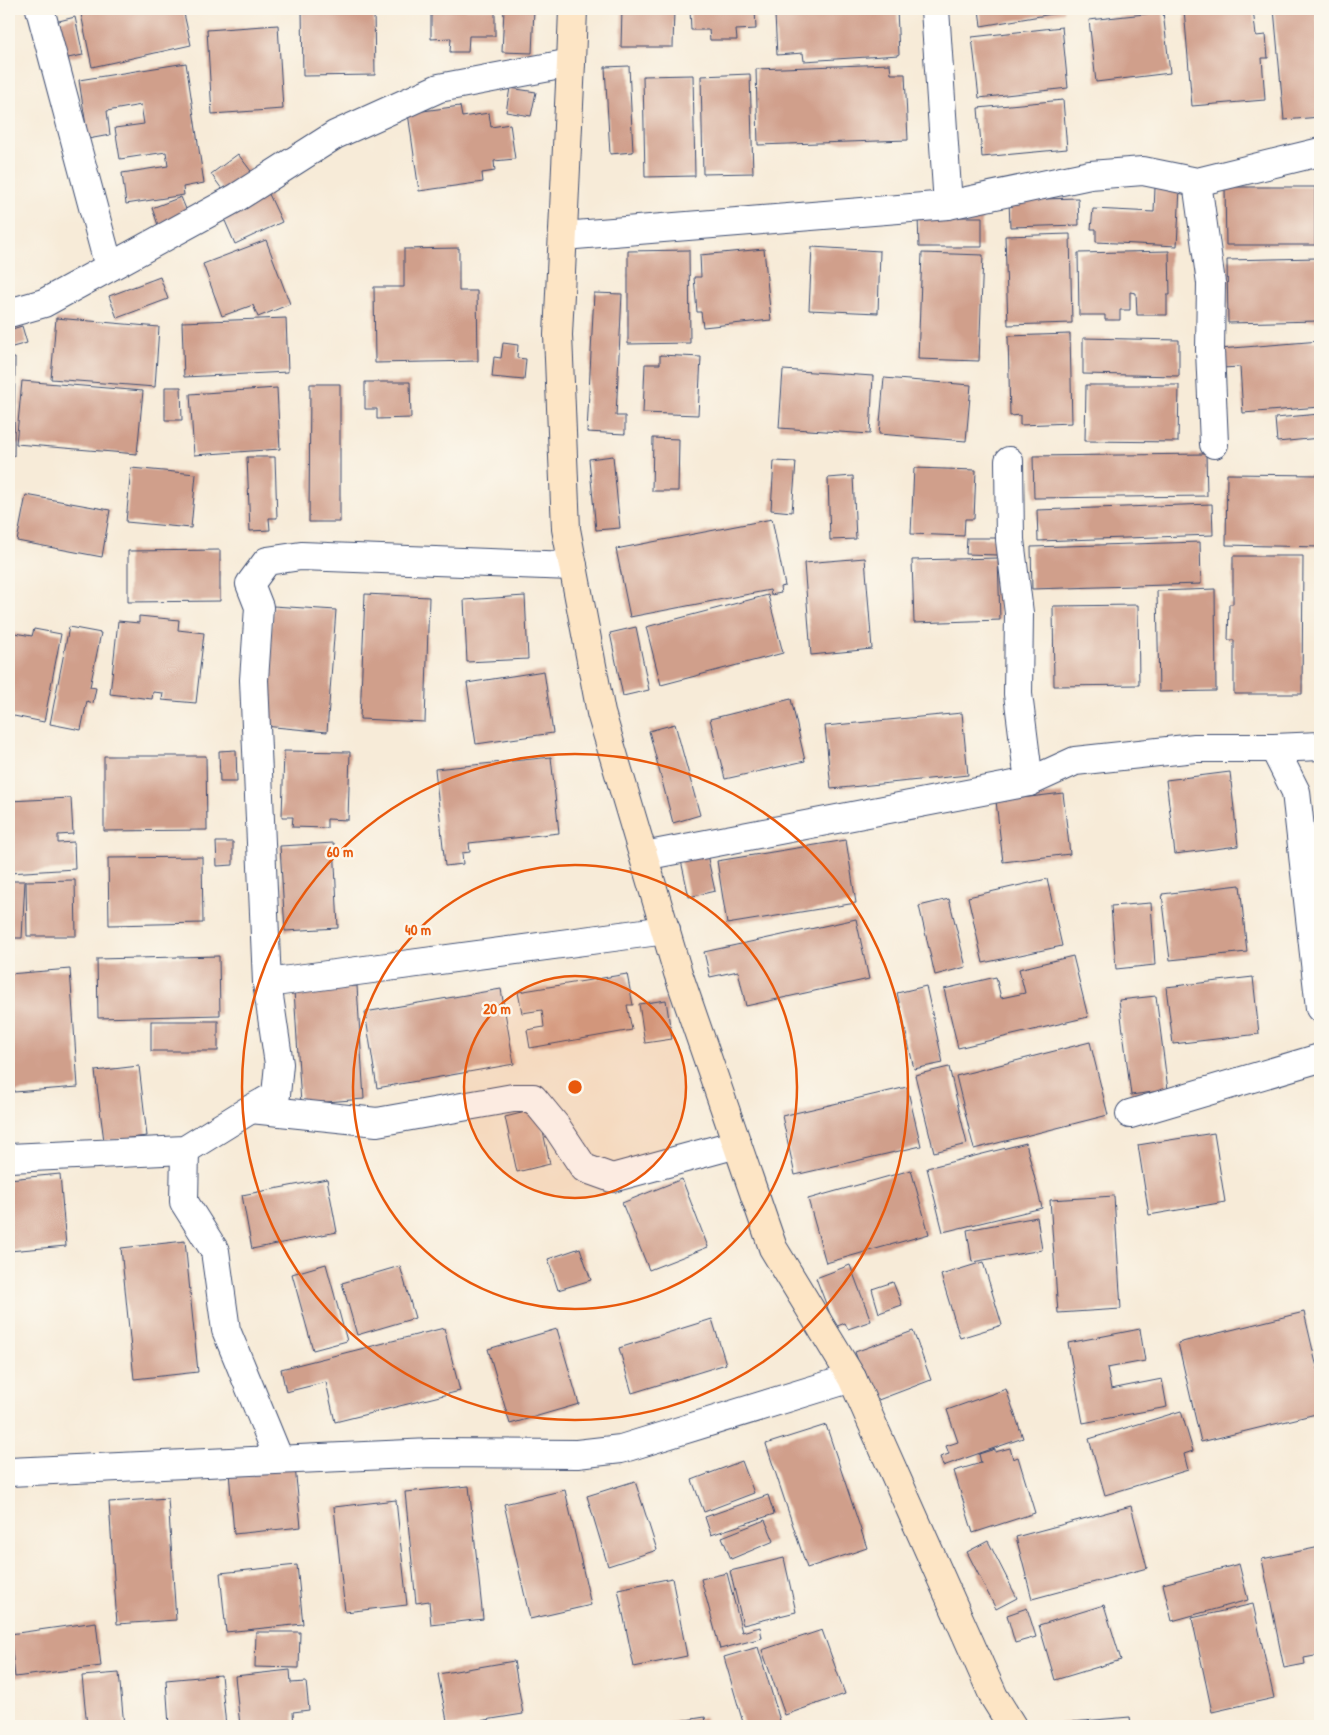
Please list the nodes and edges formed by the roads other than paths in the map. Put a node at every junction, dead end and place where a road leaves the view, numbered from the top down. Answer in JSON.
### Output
{"nodes":[{"id":1,"x":40,"y":9,"type":"edge"},
{"id":2,"x":572,"y":9,"type":"edge"},
{"id":3,"x":935,"y":9,"type":"edge"},
{"id":4,"x":572,"y":63,"type":"junction"},
{"id":5,"x":1320,"y":152,"type":"edge"},
{"id":6,"x":1197,"y":182,"type":"junction"},
{"id":7,"x":948,"y":205,"type":"junction"},
{"id":8,"x":563,"y":236,"type":"junction"},
{"id":9,"x":109,"y":267,"type":"junction"},
{"id":10,"x":9,"y":312,"type":"edge"},
{"id":11,"x":1214,"y":444,"type":"dead end"},
{"id":12,"x":1009,"y":461,"type":"dead end"},
{"id":13,"x":573,"y":566,"type":"junction"},
{"id":14,"x":1320,"y":746,"type":"edge"},
{"id":15,"x":1274,"y":748,"type":"junction"},
{"id":16,"x":1029,"y":782,"type":"junction"},
{"id":17,"x":644,"y":856,"type":"junction"},
{"id":18,"x":666,"y":930,"type":"junction"},
{"id":19,"x":267,"y":983,"type":"junction"},
{"id":20,"x":1320,"y":1008,"type":"edge"},
{"id":21,"x":1320,"y":1058,"type":"edge"},
{"id":22,"x":251,"y":1108,"type":"junction"},
{"id":23,"x":1130,"y":1114,"type":"dead end"},
{"id":24,"x":737,"y":1144,"type":"junction"},
{"id":25,"x":185,"y":1150,"type":"junction"},
{"id":26,"x":9,"y":1158,"type":"edge"},
{"id":27,"x":852,"y":1378,"type":"junction"},
{"id":28,"x":279,"y":1459,"type":"junction"},
{"id":29,"x":9,"y":1472,"type":"edge"},
{"id":30,"x":1012,"y":1726,"type":"edge"}],
"edges":[{"from":1,"to":9,"type":"street"},
{"from":2,"to":4,"type":"street"},
{"from":3,"to":7,"type":"street"},
{"from":4,"to":8,"type":"street"},
{"from":4,"to":9,"type":"street"},
{"from":5,"to":6,"type":"street"},
{"from":6,"to":7,"type":"street"},
{"from":6,"to":11,"type":"street"},
{"from":7,"to":8,"type":"street"},
{"from":8,"to":13,"type":"street"},
{"from":9,"to":10,"type":"street"},
{"from":12,"to":16,"type":"street"},
{"from":13,"to":17,"type":"street"},
{"from":13,"to":19,"type":"street"},
{"from":14,"to":15,"type":"street"},
{"from":15,"to":16,"type":"street"},
{"from":15,"to":20,"type":"street"},
{"from":16,"to":17,"type":"street"},
{"from":17,"to":18,"type":"street"},
{"from":18,"to":19,"type":"street"},
{"from":18,"to":24,"type":"street"},
{"from":19,"to":22,"type":"street"},
{"from":21,"to":23,"type":"street"},
{"from":22,"to":24,"type":"street"},
{"from":22,"to":25,"type":"street"},
{"from":24,"to":27,"type":"street"},
{"from":25,"to":26,"type":"street"},
{"from":25,"to":28,"type":"street"},
{"from":27,"to":28,"type":"street"},
{"from":27,"to":30,"type":"street"},
{"from":28,"to":29,"type":"street"}]}
